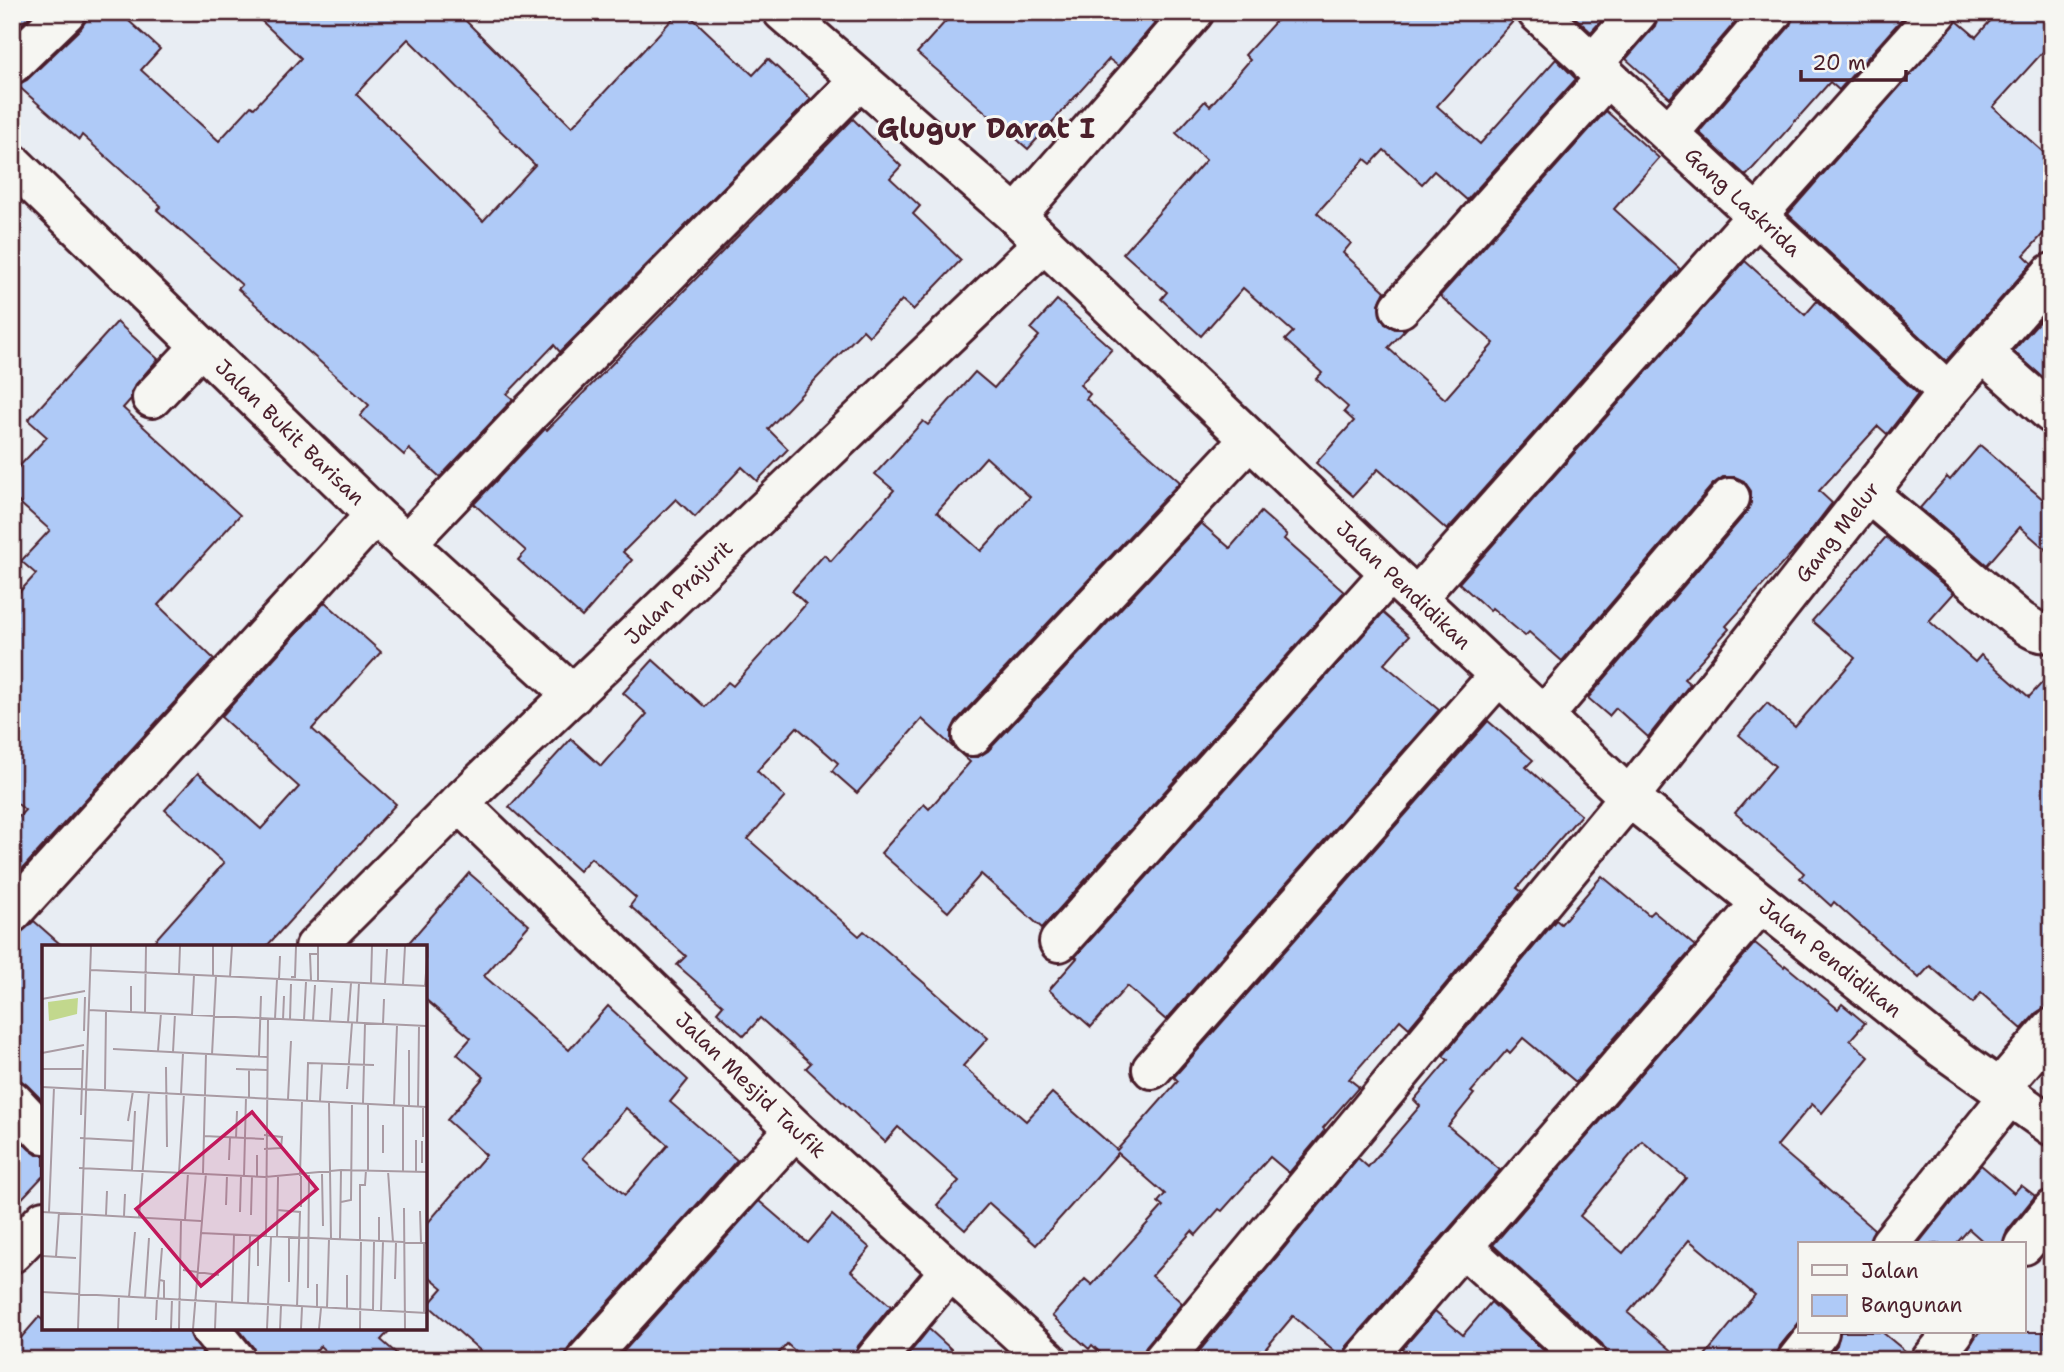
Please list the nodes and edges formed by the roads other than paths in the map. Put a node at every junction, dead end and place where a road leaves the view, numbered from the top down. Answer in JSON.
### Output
{"nodes":[{"id":1,"x":66,"y":12,"type":"edge"},
{"id":2,"x":783,"y":12,"type":"edge"},
{"id":3,"x":1195,"y":12,"type":"edge"},
{"id":4,"x":1537,"y":12,"type":"edge"},
{"id":5,"x":1638,"y":12,"type":"edge"},
{"id":6,"x":1773,"y":12,"type":"edge"},
{"id":7,"x":1938,"y":12,"type":"edge"},
{"id":8,"x":12,"y":64,"type":"edge"},
{"id":9,"x":1599,"y":72,"type":"junction"},
{"id":10,"x":860,"y":80,"type":"junction"},
{"id":11,"x":1669,"y":133,"type":"junction"},
{"id":12,"x":12,"y":163,"type":"edge"},
{"id":13,"x":1756,"y":215,"type":"junction"},
{"id":14,"x":1016,"y":216,"type":"junction"},
{"id":15,"x":1044,"y":243,"type":"junction"},
{"id":16,"x":2052,"y":273,"type":"edge"},
{"id":17,"x":1400,"y":308,"type":"dead end"},
{"id":18,"x":201,"y":346,"type":"junction"},
{"id":19,"x":1982,"y":352,"type":"junction"},
{"id":20,"x":1948,"y":391,"type":"junction"},
{"id":21,"x":152,"y":398,"type":"dead end"},
{"id":22,"x":2052,"y":414,"type":"edge"},
{"id":23,"x":1250,"y":439,"type":"junction"},
{"id":24,"x":1868,"y":493,"type":"junction"},
{"id":25,"x":1730,"y":498,"type":"dead end"},
{"id":26,"x":374,"y":515,"type":"junction"},
{"id":27,"x":407,"y":544,"type":"junction"},
{"id":28,"x":1403,"y":585,"type":"junction"},
{"id":29,"x":2052,"y":632,"type":"edge"},
{"id":30,"x":1499,"y":675,"type":"junction"},
{"id":31,"x":573,"y":695,"type":"junction"},
{"id":32,"x":1543,"y":717,"type":"junction"},
{"id":33,"x":972,"y":736,"type":"dead end"},
{"id":34,"x":1629,"y":797,"type":"junction"},
{"id":35,"x":458,"y":803,"type":"junction"},
{"id":36,"x":1761,"y":903,"type":"junction"},
{"id":37,"x":12,"y":913,"type":"edge"},
{"id":38,"x":1059,"y":942,"type":"dead end"},
{"id":39,"x":317,"y":945,"type":"edge"},
{"id":40,"x":2052,"y":1028,"type":"edge"},
{"id":41,"x":1152,"y":1069,"type":"dead end"},
{"id":42,"x":2004,"y":1093,"type":"junction"},
{"id":43,"x":12,"y":1100,"type":"edge"},
{"id":44,"x":2052,"y":1126,"type":"edge"},
{"id":45,"x":795,"y":1129,"type":"junction"},
{"id":46,"x":42,"y":1132,"type":"edge"},
{"id":47,"x":2052,"y":1210,"type":"edge"},
{"id":48,"x":42,"y":1222,"type":"edge"},
{"id":49,"x":1892,"y":1242,"type":"edge"},
{"id":50,"x":2025,"y":1244,"type":"edge"},
{"id":51,"x":1463,"y":1247,"type":"junction"},
{"id":52,"x":12,"y":1253,"type":"edge"},
{"id":53,"x":950,"y":1270,"type":"junction"},
{"id":54,"x":212,"y":1330,"type":"edge"},
{"id":55,"x":1817,"y":1334,"type":"edge"},
{"id":56,"x":1952,"y":1334,"type":"edge"},
{"id":57,"x":1038,"y":1356,"type":"edge"},
{"id":58,"x":236,"y":1360,"type":"edge"},
{"id":59,"x":586,"y":1360,"type":"edge"},
{"id":60,"x":874,"y":1360,"type":"edge"},
{"id":61,"x":1163,"y":1360,"type":"edge"},
{"id":62,"x":1364,"y":1360,"type":"edge"},
{"id":63,"x":1587,"y":1360,"type":"edge"},
{"id":64,"x":1797,"y":1360,"type":"edge"},
{"id":65,"x":1931,"y":1360,"type":"edge"}],
"edges":[{"from":1,"to":8,"type":"street"},
{"from":2,"to":10,"type":"street","name":"Jalan Pendidikan"},
{"from":3,"to":14,"type":"street"},
{"from":4,"to":9,"type":"street","name":"Gang Laskrida"},
{"from":5,"to":9,"type":"street"},
{"from":6,"to":11,"type":"street"},
{"from":7,"to":13,"type":"street"},
{"from":9,"to":11,"type":"street","name":"Gang Laskrida"},
{"from":9,"to":17,"type":"street"},
{"from":10,"to":14,"type":"street","name":"Jalan Pendidikan"},
{"from":10,"to":27,"type":"street"},
{"from":11,"to":13,"type":"street","name":"Gang Laskrida"},
{"from":12,"to":18,"type":"street","name":"Jalan Bukit Barisan"},
{"from":13,"to":20,"type":"street","name":"Gang Laskrida"},
{"from":13,"to":28,"type":"street"},
{"from":14,"to":15,"type":"street","name":"Jalan Pendidikan"},
{"from":15,"to":23,"type":"street","name":"Jalan Pendidikan"},
{"from":15,"to":31,"type":"street","name":"Jalan Prajurit"},
{"from":16,"to":19,"type":"street","name":"Gang Melur"},
{"from":18,"to":21,"type":"street"},
{"from":18,"to":26,"type":"street","name":"Jalan Bukit Barisan"},
{"from":19,"to":20,"type":"street","name":"Gang Melur"},
{"from":19,"to":22,"type":"street"},
{"from":20,"to":24,"type":"street","name":"Gang Melur"},
{"from":23,"to":28,"type":"street","name":"Jalan Pendidikan"},
{"from":23,"to":33,"type":"street"},
{"from":24,"to":29,"type":"street"},
{"from":24,"to":34,"type":"street","name":"Gang Melur"},
{"from":25,"to":32,"type":"street"},
{"from":26,"to":27,"type":"street","name":"Jalan Bukit Barisan"},
{"from":26,"to":37,"type":"street"},
{"from":27,"to":31,"type":"street","name":"Jalan Bukit Barisan"},
{"from":28,"to":30,"type":"street","name":"Jalan Pendidikan"},
{"from":28,"to":38,"type":"street"},
{"from":30,"to":32,"type":"street","name":"Jalan Pendidikan"},
{"from":30,"to":41,"type":"street"},
{"from":31,"to":35,"type":"street","name":"Jalan Prajurit"},
{"from":32,"to":34,"type":"street","name":"Jalan Pendidikan"},
{"from":34,"to":36,"type":"street","name":"Jalan Pendidikan"},
{"from":34,"to":61,"type":"street","name":"Gang Melur"},
{"from":35,"to":39,"type":"street","name":"Jalan Prajurit"},
{"from":35,"to":45,"type":"street","name":"Jalan Mesjid Taufik"},
{"from":36,"to":42,"type":"street","name":"Jalan Pendidikan"},
{"from":36,"to":51,"type":"street"},
{"from":40,"to":42,"type":"street"},
{"from":42,"to":44,"type":"street","name":"Jalan Pendidikan"},
{"from":42,"to":49,"type":"street"},
{"from":43,"to":46,"type":"street"},
{"from":45,"to":53,"type":"street","name":"Jalan Mesjid Taufik"},
{"from":45,"to":59,"type":"street"},
{"from":47,"to":50,"type":"street"},
{"from":48,"to":52,"type":"street"},
{"from":51,"to":62,"type":"street"},
{"from":51,"to":63,"type":"street"},
{"from":53,"to":57,"type":"street","name":"Jalan Mesjid Taufik"},
{"from":53,"to":60,"type":"street"},
{"from":54,"to":58,"type":"street"},
{"from":55,"to":64,"type":"street"},
{"from":56,"to":65,"type":"street"}]}
